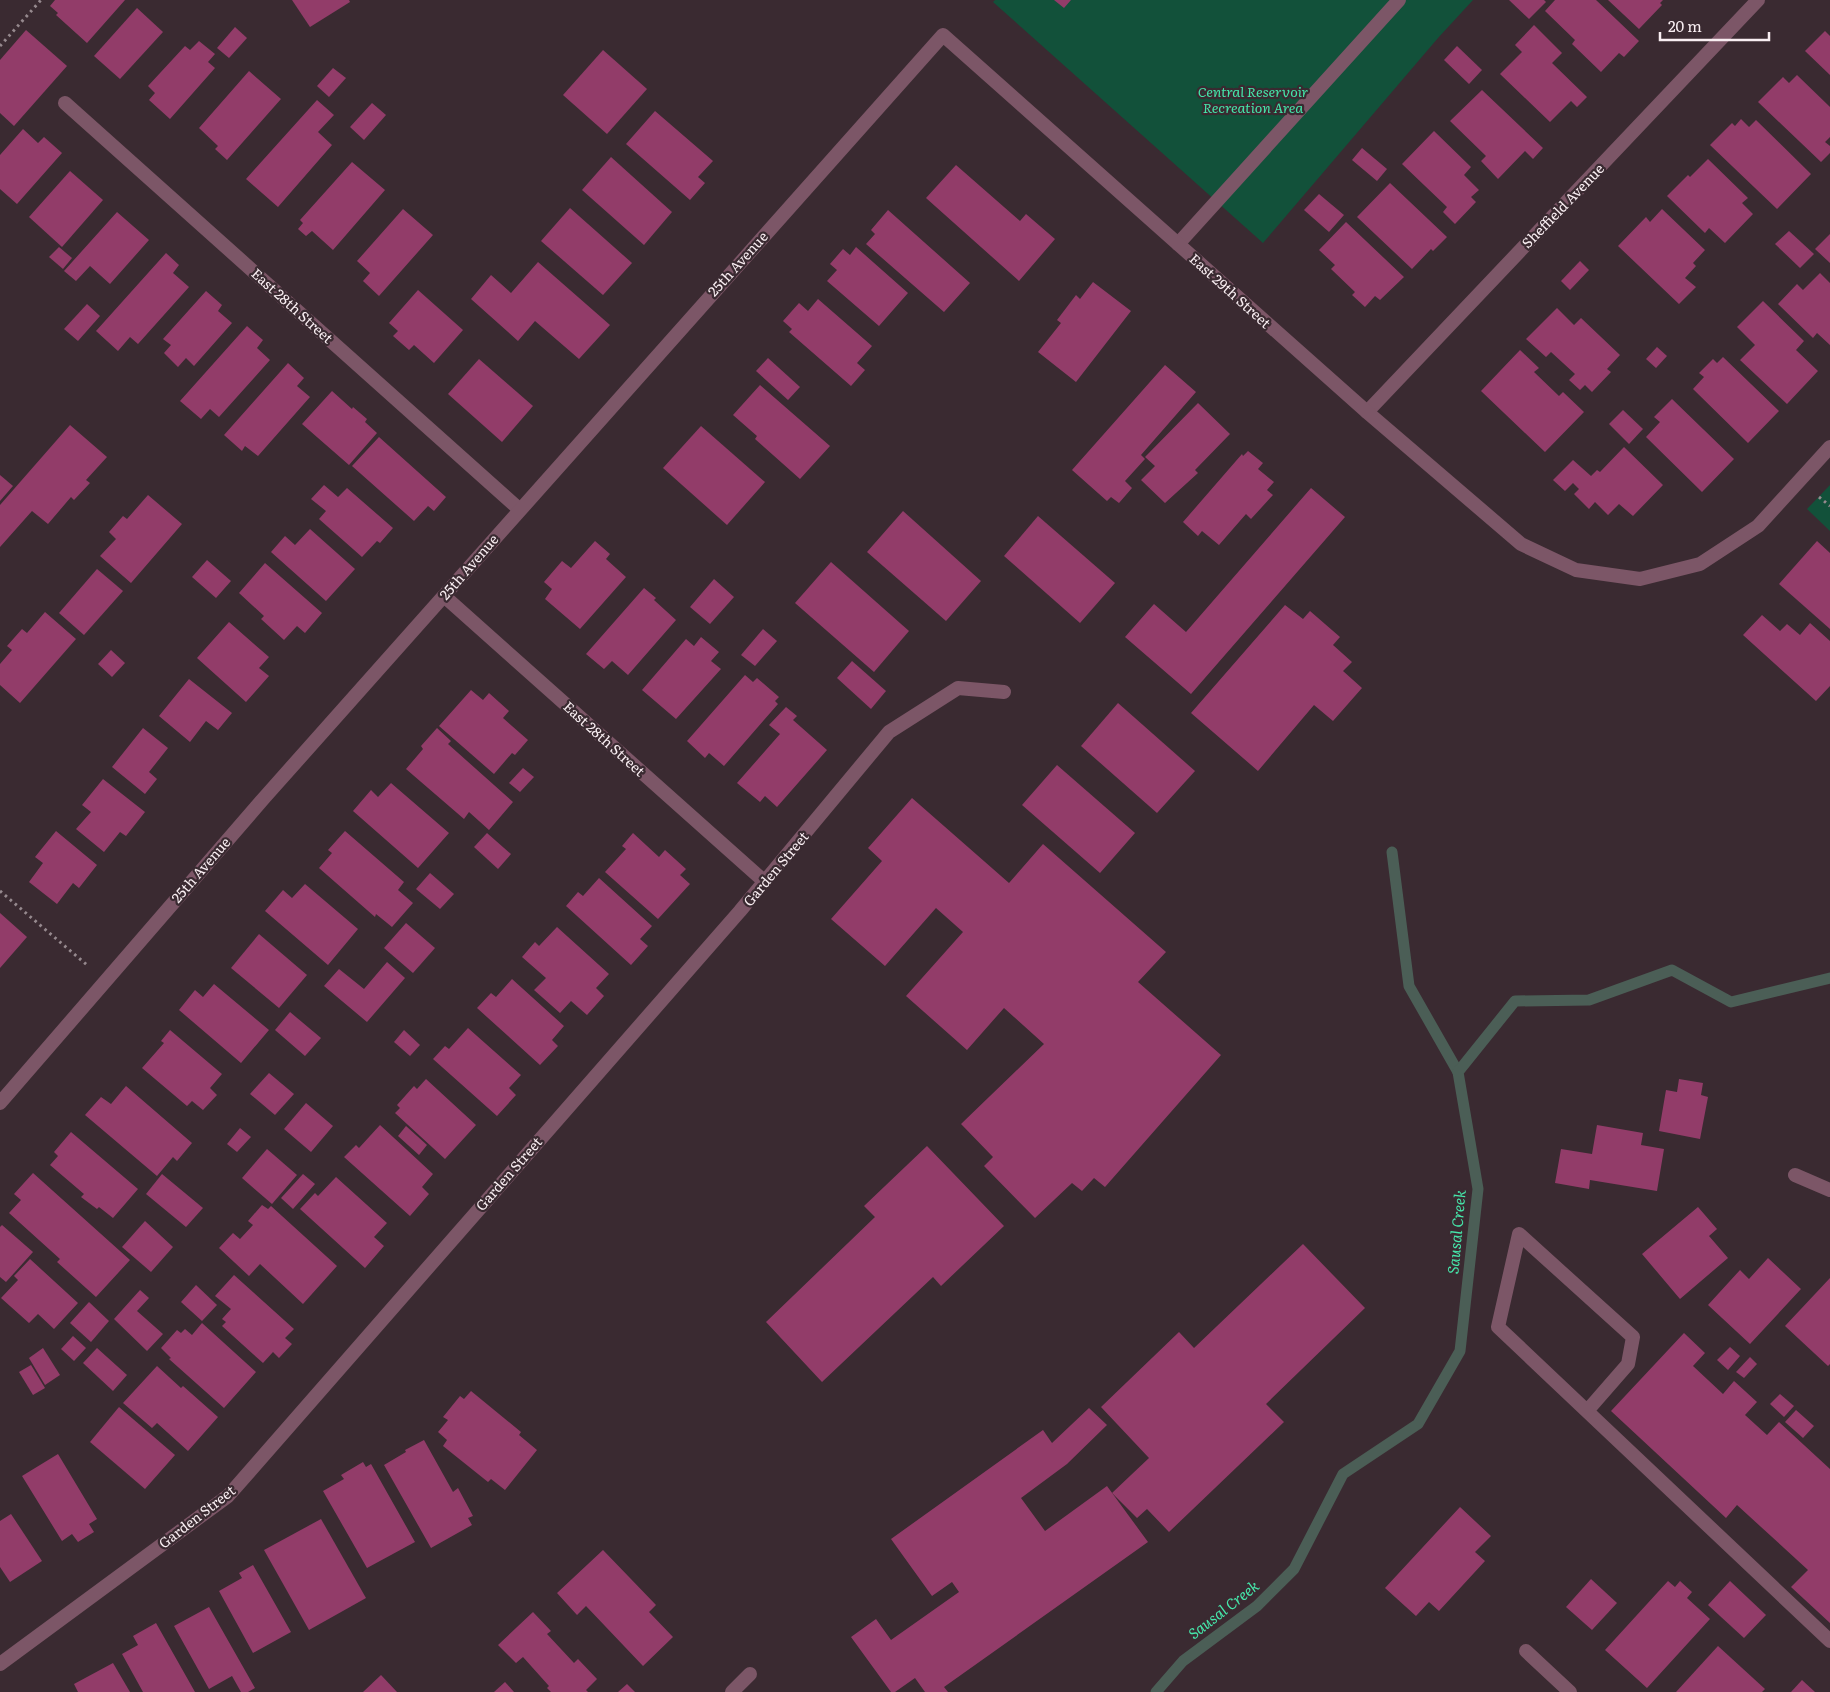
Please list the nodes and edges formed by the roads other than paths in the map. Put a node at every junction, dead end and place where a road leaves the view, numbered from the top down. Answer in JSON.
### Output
{"nodes":[{"id":1,"x":1399,"y":0,"type":"edge"},
{"id":2,"x":1758,"y":0,"type":"edge"},
{"id":3,"x":942,"y":34,"type":"joint"},
{"id":4,"x":64,"y":103,"type":"dead end"},
{"id":5,"x":1178,"y":244,"type":"junction"},
{"id":6,"x":1367,"y":412,"type":"junction"},
{"id":7,"x":1830,"y":447,"type":"edge"},
{"id":8,"x":519,"y":509,"type":"junction"},
{"id":9,"x":444,"y":596,"type":"junction"},
{"id":10,"x":1004,"y":692,"type":"dead end"},
{"id":11,"x":765,"y":882,"type":"junction"},
{"id":12,"x":0,"y":1103,"type":"edge"},
{"id":13,"x":1795,"y":1175,"type":"dead end"},
{"id":14,"x":1830,"y":1190,"type":"edge"},
{"id":15,"x":1587,"y":1411,"type":"junction"},
{"id":16,"x":1830,"y":1642,"type":"edge"},
{"id":17,"x":1526,"y":1651,"type":"dead end"},
{"id":18,"x":0,"y":1664,"type":"edge"},
{"id":19,"x":750,"y":1674,"type":"dead end"},
{"id":20,"x":732,"y":1692,"type":"edge"},
{"id":21,"x":1570,"y":1692,"type":"edge"}],
"edges":[{"from":1,"to":5,"type":"street"},
{"from":2,"to":6,"type":"street","name":"Sheffield Avenue"},
{"from":3,"to":5,"type":"street","name":"East 29th Street"},
{"from":3,"to":8,"type":"street","name":"25th Avenue"},
{"from":4,"to":8,"type":"street","name":"East 28th Street"},
{"from":5,"to":6,"type":"street","name":"East 29th Street"},
{"from":6,"to":7,"type":"street","name":"East 29th Street"},
{"from":8,"to":9,"type":"street","name":"25th Avenue"},
{"from":9,"to":11,"type":"street","name":"East 28th Street"},
{"from":9,"to":12,"type":"street","name":"25th Avenue"},
{"from":10,"to":11,"type":"street","name":"Garden Street"},
{"from":11,"to":18,"type":"street","name":"Garden Street"},
{"from":13,"to":14,"type":"street"},
{"from":15,"to":15,"type":"street"},
{"from":15,"to":16,"type":"street"},
{"from":17,"to":21,"type":"street"},
{"from":19,"to":20,"type":"street"}]}
